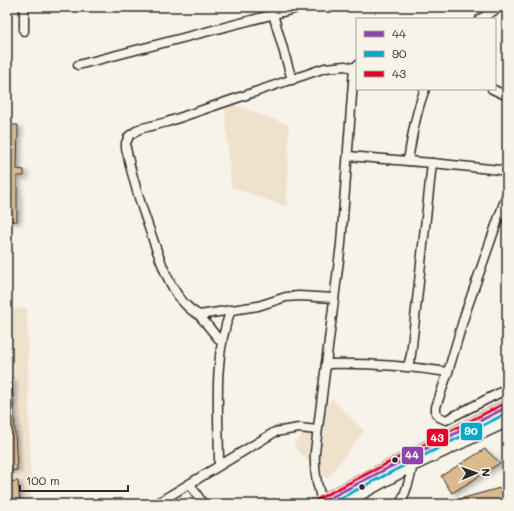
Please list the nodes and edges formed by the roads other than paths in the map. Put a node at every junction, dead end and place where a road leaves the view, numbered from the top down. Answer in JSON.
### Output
{"nodes":[{"id":1,"x":24,"y":7,"type":"edge"},
{"id":2,"x":302,"y":7,"type":"edge"},
{"id":3,"x":500,"y":7,"type":"edge"},
{"id":4,"x":273,"y":14,"type":"junction"},
{"id":5,"x":482,"y":18,"type":"edge"},
{"id":6,"x":24,"y":31,"type":"dead end"},
{"id":7,"x":78,"y":65,"type":"dead end"},
{"id":8,"x":356,"y":67,"type":"edge"},
{"id":9,"x":292,"y":80,"type":"junction"},
{"id":10,"x":425,"y":90,"type":"edge"},
{"id":11,"x":494,"y":90,"type":"edge"},
{"id":12,"x":507,"y":96,"type":"edge"},
{"id":13,"x":348,"y":156,"type":"junction"},
{"id":14,"x":408,"y":161,"type":"junction"},
{"id":15,"x":432,"y":163,"type":"junction"},
{"id":16,"x":507,"y":173,"type":"edge"},
{"id":17,"x":507,"y":194,"type":"edge"},
{"id":18,"x":334,"y":298,"type":"junction"},
{"id":19,"x":231,"y":310,"type":"junction"},
{"id":20,"x":199,"y":315,"type":"junction"},
{"id":21,"x":222,"y":343,"type":"junction"},
{"id":22,"x":326,"y":364,"type":"junction"},
{"id":23,"x":408,"y":366,"type":"junction"},
{"id":24,"x":448,"y":372,"type":"junction"},
{"id":25,"x":507,"y":389,"type":"edge"},
{"id":26,"x":507,"y":407,"type":"edge"},
{"id":27,"x":507,"y":420,"type":"edge"},
{"id":28,"x":317,"y":430,"type":"junction"},
{"id":29,"x":410,"y":460,"type":"junction"},
{"id":30,"x":219,"y":466,"type":"junction"},
{"id":31,"x":190,"y":484,"type":"junction"},
{"id":32,"x":322,"y":503,"type":"edge"},
{"id":33,"x":156,"y":504,"type":"edge"},
{"id":34,"x":202,"y":504,"type":"edge"},
{"id":35,"x":340,"y":504,"type":"edge"},
{"id":36,"x":400,"y":504,"type":"edge"}],
"edges":[{"from":1,"to":6,"type":"street"},
{"from":2,"to":4,"type":"street"},
{"from":3,"to":5,"type":"street"},
{"from":4,"to":7,"type":"street"},
{"from":4,"to":9,"type":"street"},
{"from":8,"to":9,"type":"street"},
{"from":8,"to":13,"type":"street"},
{"from":9,"to":20,"type":"street"},
{"from":10,"to":14,"type":"street"},
{"from":11,"to":12,"type":"street"},
{"from":13,"to":14,"type":"street"},
{"from":13,"to":18,"type":"street"},
{"from":14,"to":15,"type":"street"},
{"from":15,"to":16,"type":"street"},
{"from":15,"to":23,"type":"street"},
{"from":17,"to":24,"type":"street"},
{"from":18,"to":19,"type":"street"},
{"from":18,"to":22,"type":"street"},
{"from":19,"to":20,"type":"street"},
{"from":19,"to":21,"type":"street"},
{"from":20,"to":21,"type":"street"},
{"from":21,"to":30,"type":"street"},
{"from":22,"to":23,"type":"street"},
{"from":22,"to":28,"type":"street"},
{"from":23,"to":24,"type":"street"},
{"from":24,"to":25,"type":"street"},
{"from":26,"to":29,"type":"highway"},
{"from":27,"to":29,"type":"highway"},
{"from":28,"to":30,"type":"street"},
{"from":28,"to":32,"type":"street"},
{"from":29,"to":32,"type":"highway"},
{"from":29,"to":35,"type":"highway"},
{"from":29,"to":36,"type":"street"},
{"from":30,"to":31,"type":"street"},
{"from":31,"to":33,"type":"street"},
{"from":31,"to":34,"type":"street"}]}
